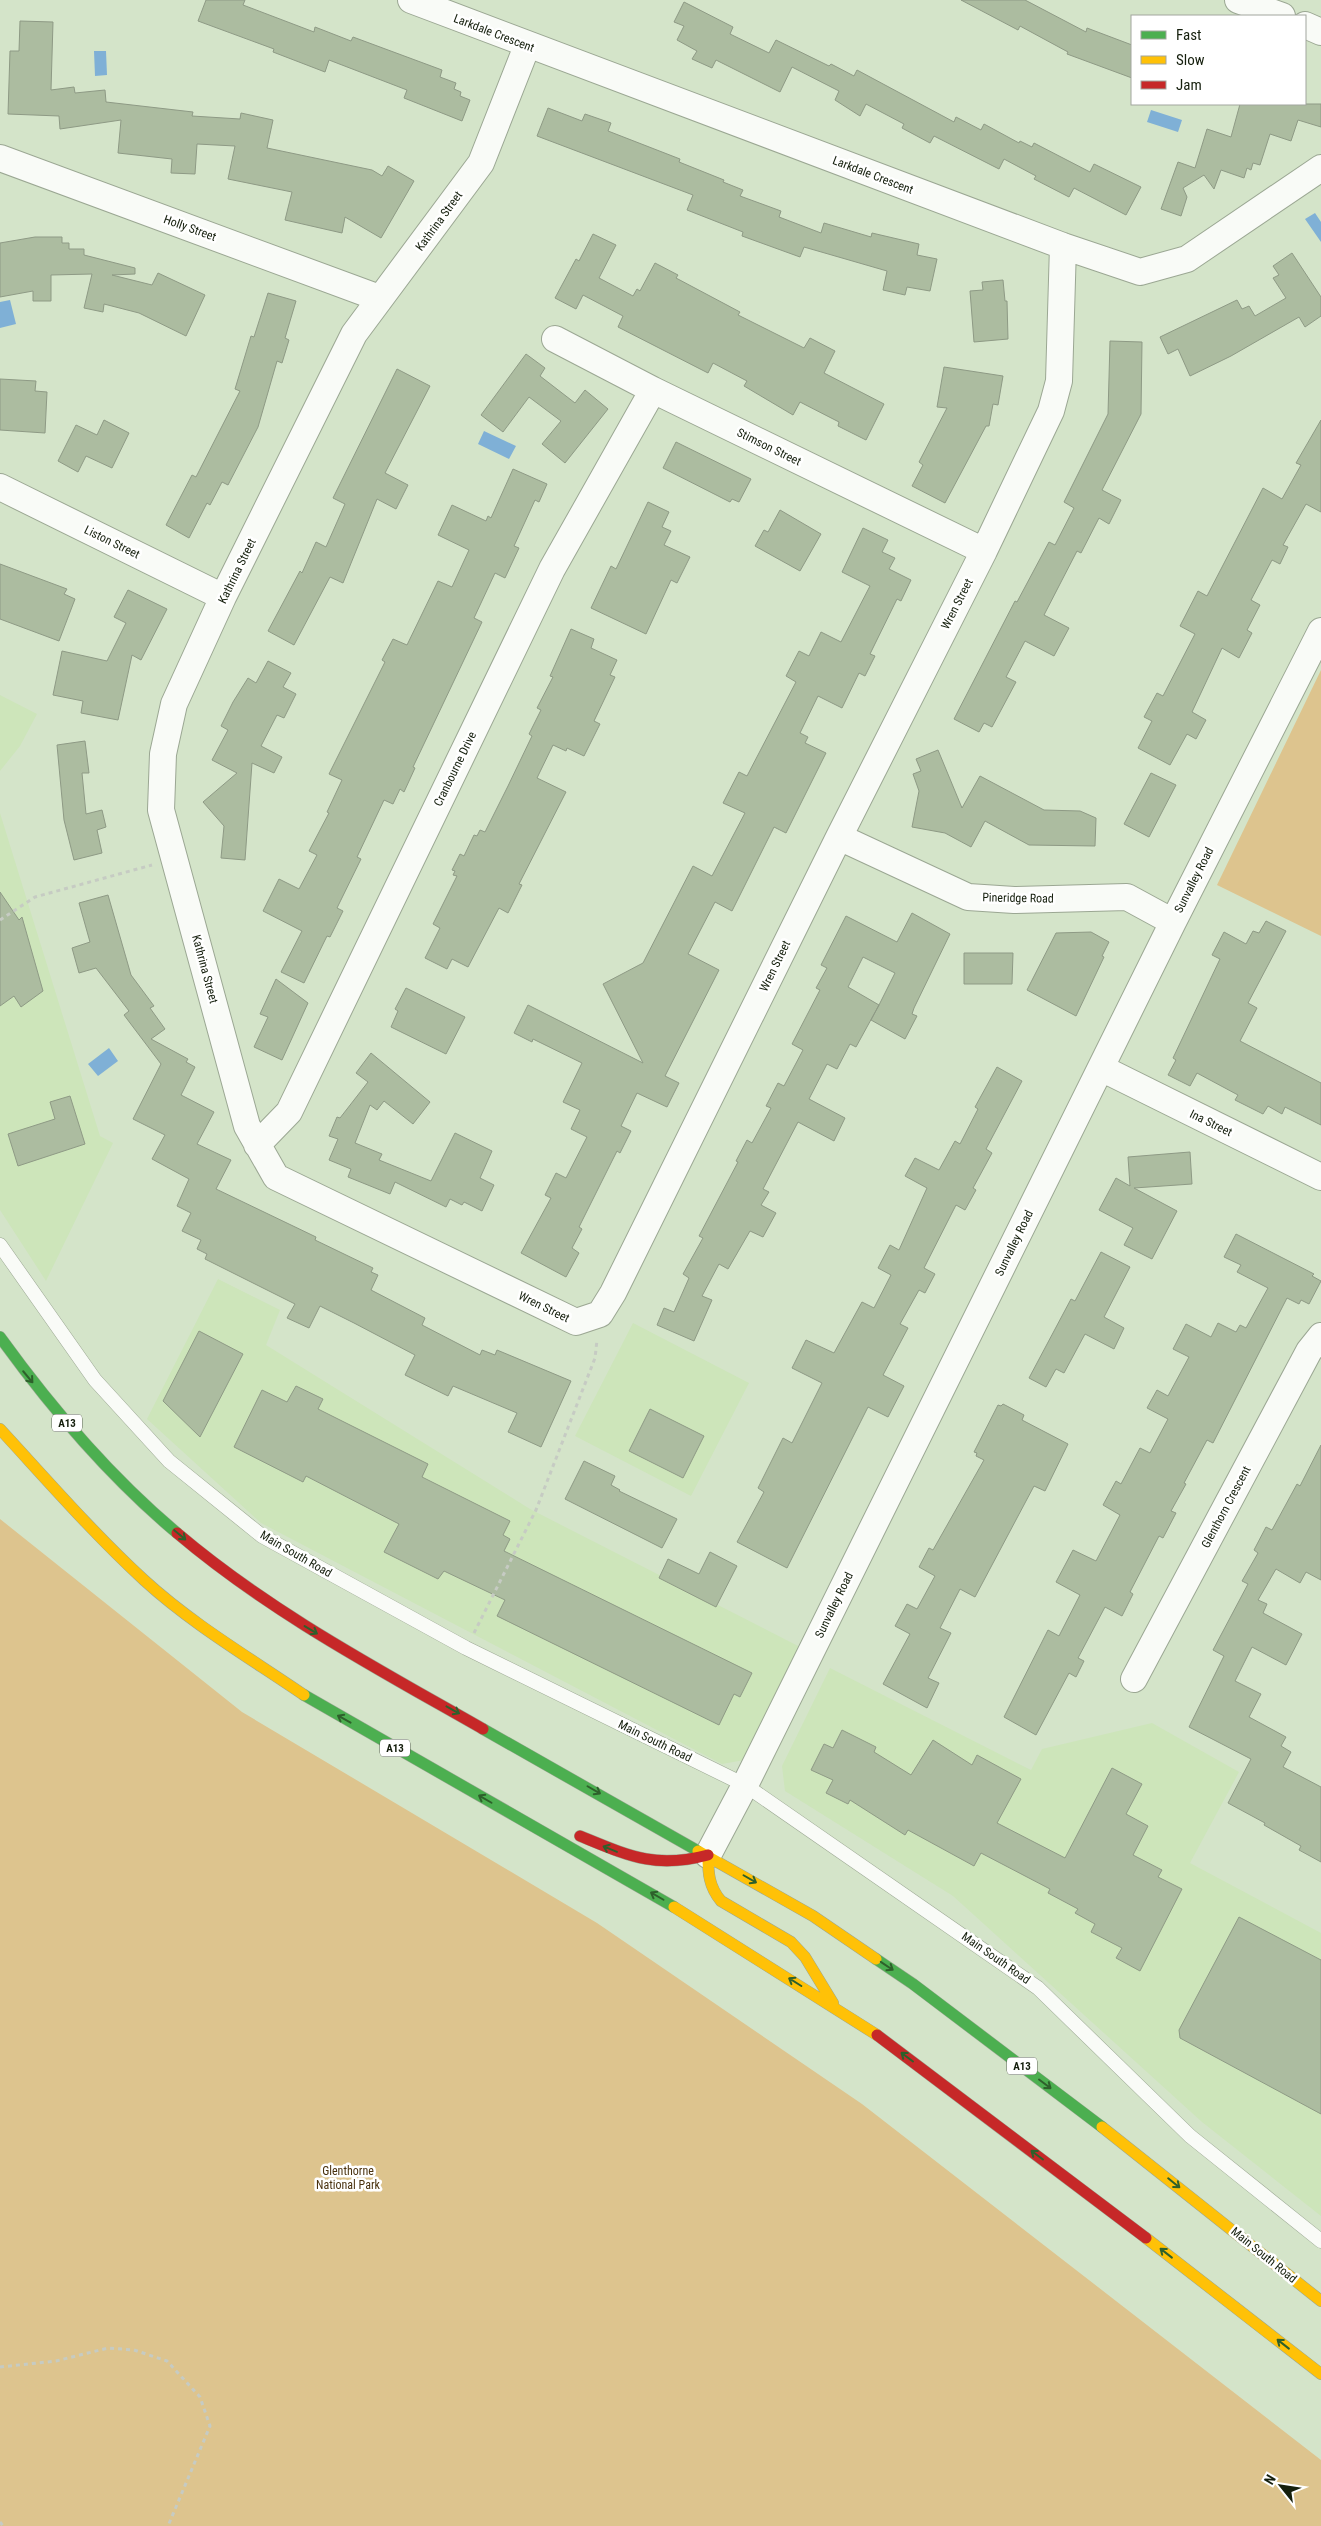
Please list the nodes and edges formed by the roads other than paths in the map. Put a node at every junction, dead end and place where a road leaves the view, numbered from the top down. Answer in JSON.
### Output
{"nodes":[{"id":1,"x":411,"y":0,"type":"edge"},
{"id":2,"x":1251,"y":2,"type":"edge"},
{"id":3,"x":1280,"y":15,"type":"edge"},
{"id":4,"x":1306,"y":25,"type":"edge"},
{"id":5,"x":1321,"y":32,"type":"edge"},
{"id":6,"x":527,"y":46,"type":"junction"},
{"id":7,"x":0,"y":158,"type":"edge"},
{"id":8,"x":1321,"y":168,"type":"edge"},
{"id":9,"x":1063,"y":246,"type":"junction"},
{"id":10,"x":379,"y":298,"type":"junction"},
{"id":11,"x":555,"y":339,"type":"dead end"},
{"id":12,"x":653,"y":390,"type":"junction"},
{"id":13,"x":0,"y":488,"type":"edge"},
{"id":14,"x":984,"y":551,"type":"junction"},
{"id":15,"x":223,"y":598,"type":"junction"},
{"id":16,"x":1321,"y":631,"type":"edge"},
{"id":17,"x":839,"y":837,"type":"junction"},
{"id":18,"x":1173,"y":922,"type":"junction"},
{"id":19,"x":1101,"y":1068,"type":"junction"},
{"id":20,"x":257,"y":1145,"type":"junction"},
{"id":21,"x":1321,"y":1177,"type":"edge"},
{"id":22,"x":0,"y":1246,"type":"edge"},
{"id":23,"x":1321,"y":1336,"type":"edge"},
{"id":24,"x":0,"y":1337,"type":"edge"},
{"id":25,"x":0,"y":1429,"type":"edge"},
{"id":26,"x":1134,"y":1679,"type":"dead end"},
{"id":27,"x":745,"y":1785,"type":"junction"},
{"id":28,"x":504,"y":1810,"type":"junction"},
{"id":29,"x":708,"y":1854,"type":"junction"},
{"id":30,"x":836,"y":2008,"type":"junction"},
{"id":31,"x":1321,"y":2242,"type":"edge"},
{"id":32,"x":1321,"y":2301,"type":"edge"},
{"id":33,"x":1321,"y":2374,"type":"edge"}],
"edges":[{"from":1,"to":6,"type":"street","name":"Larkdale Crescent"},
{"from":2,"to":3,"type":"street"},
{"from":4,"to":5,"type":"street"},
{"from":6,"to":9,"type":"street","name":"Larkdale Crescent"},
{"from":6,"to":10,"type":"street","name":"Kathrina Street"},
{"from":7,"to":10,"type":"street","name":"Holly Street"},
{"from":8,"to":9,"type":"street","name":"Larkdale Crescent"},
{"from":9,"to":14,"type":"street","name":"Wren Street"},
{"from":10,"to":15,"type":"street","name":"Kathrina Street"},
{"from":11,"to":12,"type":"street","name":"Stimson Street"},
{"from":12,"to":14,"type":"street","name":"Stimson Street"},
{"from":12,"to":20,"type":"street","name":"Cranbourne Drive"},
{"from":13,"to":15,"type":"street","name":"Liston Street"},
{"from":14,"to":17,"type":"street","name":"Wren Street"},
{"from":15,"to":20,"type":"street","name":"Kathrina Street"},
{"from":16,"to":18,"type":"street","name":"Sunvalley Road"},
{"from":17,"to":18,"type":"street","name":"Pineridge Road"},
{"from":17,"to":20,"type":"street","name":"Wren Street"},
{"from":18,"to":19,"type":"street","name":"Sunvalley Road"},
{"from":19,"to":21,"type":"street","name":"Ina Street"},
{"from":19,"to":27,"type":"street","name":"Sunvalley Road"},
{"from":22,"to":27,"type":"lane","name":"Main South Road"},
{"from":23,"to":26,"type":"street","name":"Glenthorn Crescent"},
{"from":24,"to":29,"type":"highway","name":"Main South Road","number":"A13","one_way":true},
{"from":28,"to":25,"type":"highway","number":"A13","one_way":true},
{"from":27,"to":29,"type":"street","name":"Sunvalley Road"},
{"from":27,"to":31,"type":"lane","name":"Main South Road"},
{"from":29,"to":28,"type":"highway","one_way":true},
{"from":30,"to":28,"type":"highway","number":"A13","one_way":true},
{"from":29,"to":30,"type":"highway"},
{"from":29,"to":32,"type":"highway","name":"Main South Road","number":"A13","one_way":true},
{"from":33,"to":30,"type":"highway","number":"A13","one_way":true}]}
